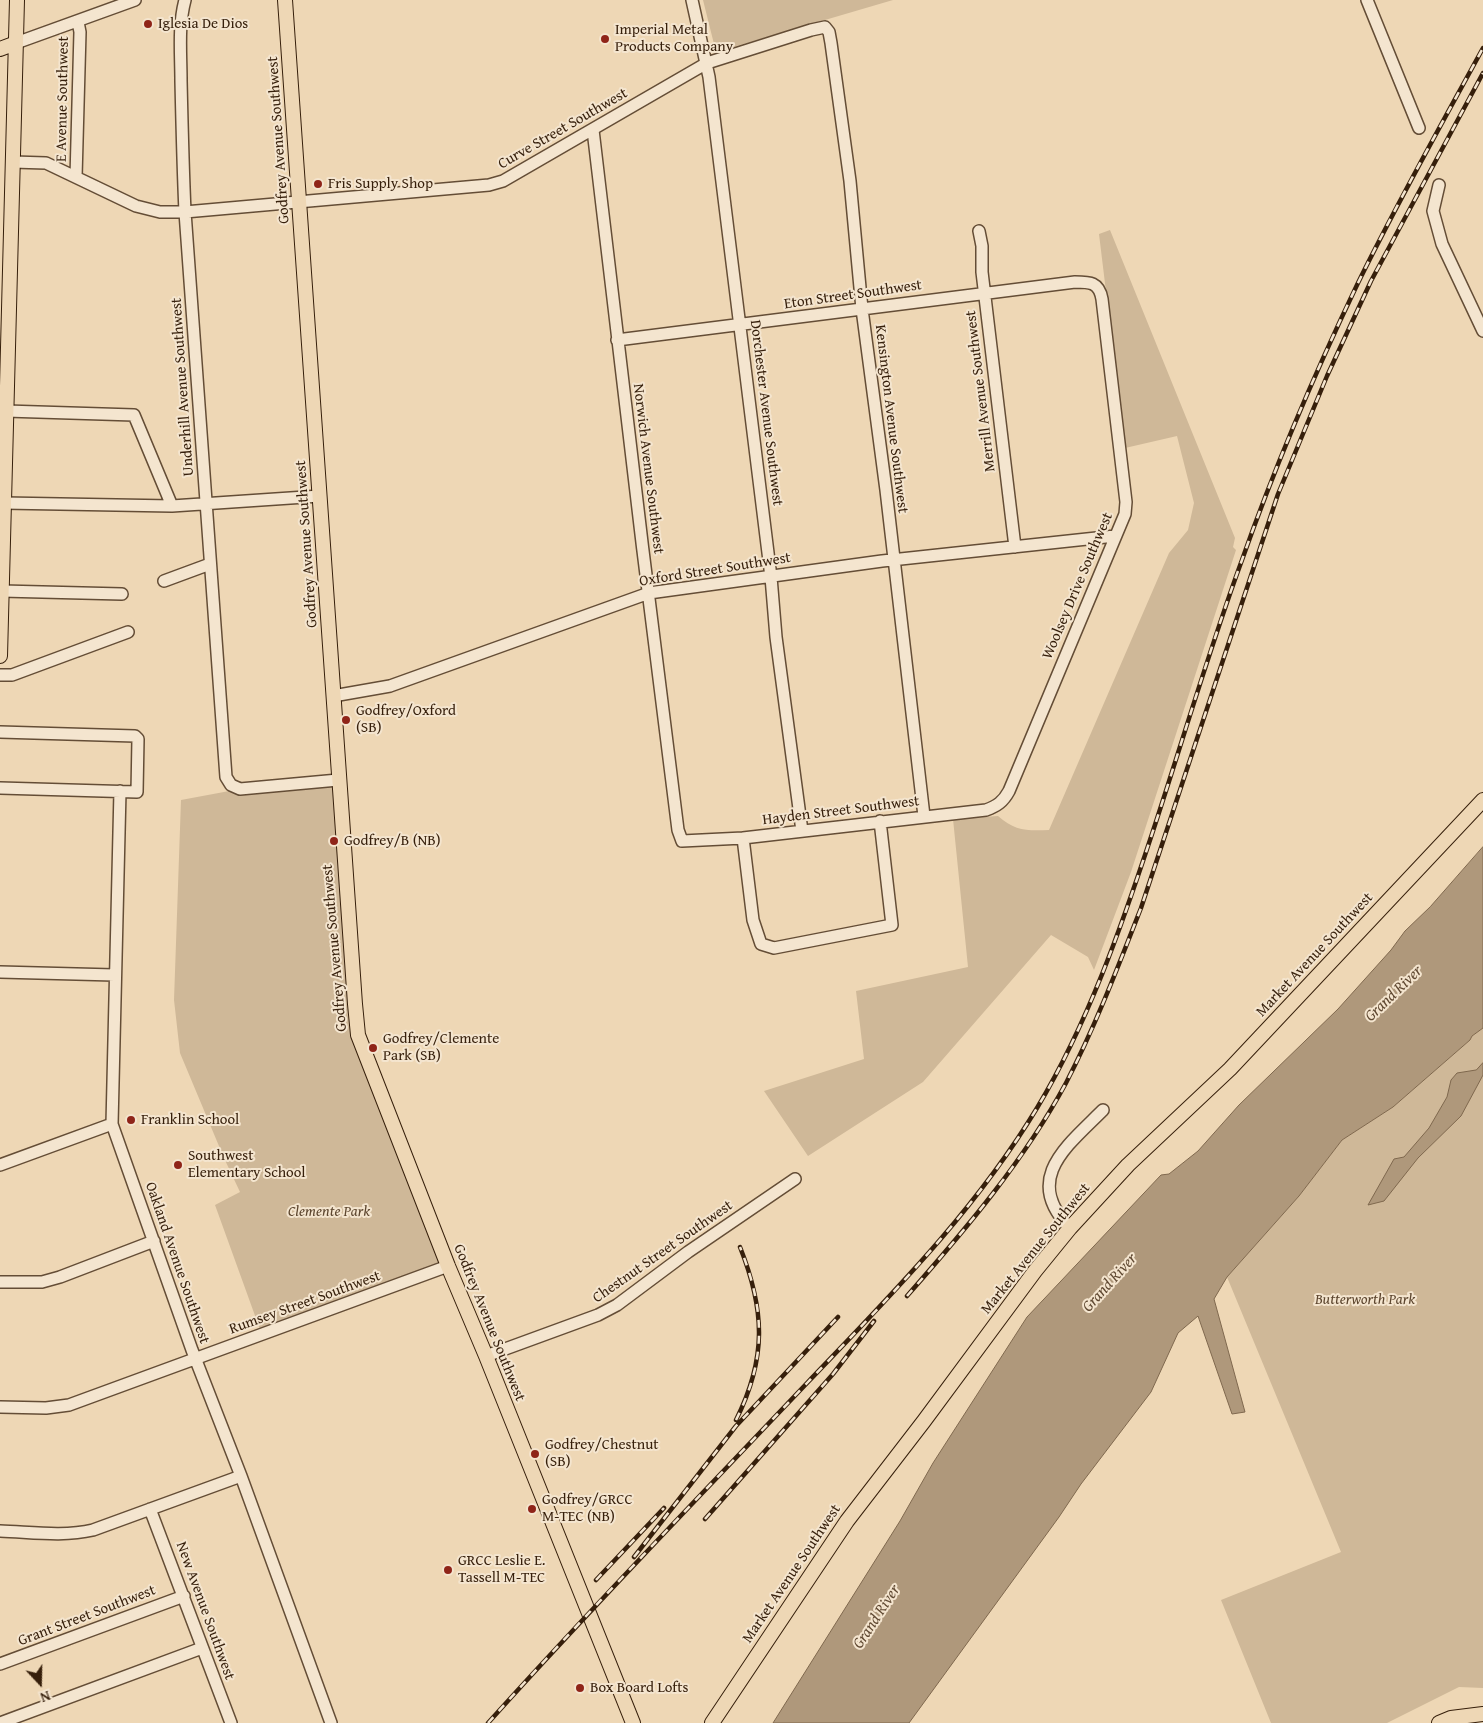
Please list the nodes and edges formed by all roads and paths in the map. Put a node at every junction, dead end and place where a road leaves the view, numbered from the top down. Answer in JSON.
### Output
{"nodes":[{"id":1,"x":17,"y":0,"type":"edge"},
{"id":2,"x":135,"y":0,"type":"edge"},
{"id":3,"x":185,"y":0,"type":"edge"},
{"id":4,"x":285,"y":0,"type":"edge"},
{"id":5,"x":692,"y":0,"type":"edge"},
{"id":6,"x":1367,"y":0,"type":"edge"},
{"id":7,"x":78,"y":22,"type":"junction"},
{"id":8,"x":825,"y":27,"type":"joint"},
{"id":9,"x":16,"y":43,"type":"junction"},
{"id":10,"x":0,"y":49,"type":"edge"},
{"id":11,"x":707,"y":63,"type":"junction"},
{"id":12,"x":1419,"y":128,"type":"dead end"},
{"id":13,"x":593,"y":130,"type":"junction"},
{"id":14,"x":13,"y":162,"type":"junction"},
{"id":15,"x":76,"y":177,"type":"junction"},
{"id":16,"x":1439,"y":185,"type":"dead end"},
{"id":17,"x":299,"y":202,"type":"junction"},
{"id":18,"x":185,"y":212,"type":"junction"},
{"id":19,"x":979,"y":231,"type":"dead end"},
{"id":20,"x":1093,"y":284,"type":"joint"},
{"id":21,"x":984,"y":293,"type":"junction"},
{"id":22,"x":4,"y":306,"type":"edge"},
{"id":23,"x":862,"y":309,"type":"junction"},
{"id":24,"x":739,"y":325,"type":"junction"},
{"id":25,"x":1483,"y":331,"type":"edge"},
{"id":26,"x":617,"y":340,"type":"junction"},
{"id":27,"x":6,"y":411,"type":"junction"},
{"id":28,"x":320,"y":496,"type":"junction"},
{"id":29,"x":4,"y":503,"type":"junction"},
{"id":30,"x":206,"y":504,"type":"junction"},
{"id":31,"x":172,"y":506,"type":"junction"},
{"id":32,"x":1115,"y":536,"type":"junction"},
{"id":33,"x":1015,"y":547,"type":"junction"},
{"id":34,"x":893,"y":560,"type":"junction"},
{"id":35,"x":210,"y":564,"type":"junction"},
{"id":36,"x":771,"y":577,"type":"junction"},
{"id":37,"x":164,"y":581,"type":"dead end"},
{"id":38,"x":2,"y":591,"type":"junction"},
{"id":39,"x":648,"y":593,"type":"junction"},
{"id":40,"x":122,"y":594,"type":"dead end"},
{"id":41,"x":0,"y":617,"type":"edge"},
{"id":42,"x":128,"y":632,"type":"dead end"},
{"id":43,"x":0,"y":656,"type":"edge"},
{"id":44,"x":0,"y":675,"type":"edge"},
{"id":45,"x":333,"y":696,"type":"junction"},
{"id":46,"x":0,"y":732,"type":"edge"},
{"id":47,"x":338,"y":780,"type":"junction"},
{"id":48,"x":0,"y":788,"type":"edge"},
{"id":49,"x":120,"y":792,"type":"junction"},
{"id":50,"x":1483,"y":800,"type":"edge"},
{"id":51,"x":1001,"y":803,"type":"joint"},
{"id":52,"x":924,"y":816,"type":"junction"},
{"id":53,"x":880,"y":822,"type":"junction"},
{"id":54,"x":802,"y":831,"type":"junction"},
{"id":55,"x":743,"y":838,"type":"junction"},
{"id":56,"x":682,"y":841,"type":"joint"},
{"id":57,"x":0,"y":972,"type":"edge"},
{"id":58,"x":114,"y":975,"type":"junction"},
{"id":59,"x":1103,"y":1110,"type":"dead end"},
{"id":60,"x":112,"y":1124,"type":"junction"},
{"id":61,"x":0,"y":1165,"type":"edge"},
{"id":62,"x":795,"y":1179,"type":"dead end"},
{"id":63,"x":1070,"y":1228,"type":"junction"},
{"id":64,"x":154,"y":1241,"type":"junction"},
{"id":65,"x":448,"y":1266,"type":"junction"},
{"id":66,"x":0,"y":1282,"type":"edge"},
{"id":67,"x":486,"y":1356,"type":"junction"},
{"id":68,"x":195,"y":1359,"type":"junction"},
{"id":69,"x":0,"y":1407,"type":"edge"},
{"id":70,"x":240,"y":1476,"type":"junction"},
{"id":71,"x":150,"y":1509,"type":"junction"},
{"id":72,"x":0,"y":1531,"type":"edge"},
{"id":73,"x":184,"y":1596,"type":"junction"},
{"id":74,"x":202,"y":1648,"type":"junction"},
{"id":75,"x":0,"y":1664,"type":"edge"},
{"id":76,"x":1483,"y":1714,"type":"edge"},
{"id":77,"x":0,"y":1723,"type":"edge"},
{"id":78,"x":231,"y":1723,"type":"edge"},
{"id":79,"x":331,"y":1723,"type":"edge"},
{"id":80,"x":633,"y":1723,"type":"edge"},
{"id":81,"x":712,"y":1723,"type":"edge"},
{"id":82,"x":1440,"y":1723,"type":"edge"}],
"edges":[{"from":1,"to":9,"type":"main road"},
{"from":2,"to":7,"type":"street"},
{"from":3,"to":18,"type":"street","name":"Underhill Avenue Southwest"},
{"from":4,"to":17,"type":"main road","name":"Godfrey Avenue Southwest"},
{"from":5,"to":11,"type":"street","name":"Dorchester Avenue Southwest"},
{"from":6,"to":12,"type":"street"},
{"from":7,"to":9,"type":"street"},
{"from":7,"to":15,"type":"street","name":"E Avenue Southwest"},
{"from":8,"to":11,"type":"street","name":"Curve Street Southwest"},
{"from":8,"to":23,"type":"street","name":"Kensington Avenue Southwest"},
{"from":9,"to":10,"type":"main road"},
{"from":9,"to":14,"type":"main road"},
{"from":11,"to":13,"type":"street","name":"Curve Street Southwest"},
{"from":11,"to":24,"type":"street","name":"Dorchester Avenue Southwest"},
{"from":13,"to":17,"type":"street","name":"Curve Street Southwest"},
{"from":13,"to":26,"type":"street","name":"Norwich Avenue Southwest"},
{"from":14,"to":15,"type":"street","name":"Curve Street Southwest"},
{"from":14,"to":22,"type":"main road"},
{"from":15,"to":18,"type":"street","name":"Curve Street Southwest"},
{"from":16,"to":25,"type":"street"},
{"from":17,"to":18,"type":"street","name":"Curve Street Southwest"},
{"from":17,"to":28,"type":"main road","name":"Godfrey Avenue Southwest"},
{"from":18,"to":30,"type":"street","name":"Underhill Avenue Southwest"},
{"from":19,"to":21,"type":"street","name":"Merrill Avenue Southwest"},
{"from":20,"to":21,"type":"street","name":"Eton Street Southwest"},
{"from":20,"to":32,"type":"street","name":"Woolsey Drive Southwest"},
{"from":21,"to":23,"type":"street","name":"Eton Street Southwest"},
{"from":21,"to":33,"type":"street","name":"Merrill Avenue Southwest"},
{"from":22,"to":27,"type":"main road"},
{"from":23,"to":24,"type":"street","name":"Eton Street Southwest"},
{"from":23,"to":34,"type":"street","name":"Kensington Avenue Southwest"},
{"from":24,"to":26,"type":"street","name":"Eton Street Southwest"},
{"from":24,"to":36,"type":"street","name":"Dorchester Avenue Southwest"},
{"from":26,"to":39,"type":"street","name":"Norwich Avenue Southwest"},
{"from":27,"to":29,"type":"main road"},
{"from":27,"to":31,"type":"street"},
{"from":28,"to":30,"type":"street"},
{"from":28,"to":45,"type":"main road","name":"Godfrey Avenue Southwest"},
{"from":29,"to":31,"type":"street"},
{"from":29,"to":38,"type":"main road"},
{"from":30,"to":31,"type":"street"},
{"from":30,"to":35,"type":"street","name":"Underhill Avenue Southwest"},
{"from":32,"to":33,"type":"street","name":"Oxford Street Southwest"},
{"from":32,"to":51,"type":"street","name":"Woolsey Drive Southwest"},
{"from":33,"to":34,"type":"street","name":"Oxford Street Southwest"},
{"from":34,"to":36,"type":"street","name":"Oxford Street Southwest"},
{"from":34,"to":52,"type":"street","name":"Kensington Avenue Southwest"},
{"from":35,"to":37,"type":"street"},
{"from":35,"to":47,"type":"street","name":"Underhill Avenue Southwest"},
{"from":36,"to":39,"type":"street","name":"Oxford Street Southwest"},
{"from":36,"to":54,"type":"street","name":"Dorchester Avenue Southwest"},
{"from":38,"to":40,"type":"street"},
{"from":38,"to":41,"type":"main road"},
{"from":39,"to":45,"type":"street","name":"Oxford Street Southwest"},
{"from":39,"to":56,"type":"street","name":"Norwich Avenue Southwest"},
{"from":41,"to":43,"type":"main road"},
{"from":42,"to":44,"type":"street"},
{"from":45,"to":47,"type":"main road","name":"Godfrey Avenue Southwest"},
{"from":46,"to":49,"type":"street"},
{"from":47,"to":65,"type":"main road","name":"Godfrey Avenue Southwest"},
{"from":48,"to":49,"type":"street"},
{"from":49,"to":58,"type":"street","name":"Oakland Avenue Southwest"},
{"from":50,"to":63,"type":"main road","name":"Market Avenue Southwest"},
{"from":51,"to":52,"type":"street","name":"Hayden Street Southwest"},
{"from":52,"to":53,"type":"street","name":"Hayden Street Southwest"},
{"from":53,"to":54,"type":"street","name":"Hayden Street Southwest"},
{"from":53,"to":55,"type":"street"},
{"from":54,"to":55,"type":"street","name":"Hayden Street Southwest"},
{"from":55,"to":56,"type":"street","name":"Hayden Street Southwest"},
{"from":57,"to":58,"type":"street"},
{"from":58,"to":60,"type":"street","name":"Oakland Avenue Southwest"},
{"from":59,"to":63,"type":"street"},
{"from":60,"to":61,"type":"street"},
{"from":60,"to":64,"type":"street","name":"Oakland Avenue Southwest"},
{"from":62,"to":67,"type":"street","name":"Chestnut Street Southwest"},
{"from":63,"to":81,"type":"main road","name":"Market Avenue Southwest"},
{"from":64,"to":66,"type":"street"},
{"from":64,"to":68,"type":"street","name":"Oakland Avenue Southwest"},
{"from":65,"to":67,"type":"main road","name":"Godfrey Avenue Southwest"},
{"from":65,"to":68,"type":"street","name":"Rumsey Street Southwest"},
{"from":67,"to":80,"type":"main road","name":"Godfrey Avenue Southwest"},
{"from":68,"to":69,"type":"street","name":"Rumsey Street Southwest"},
{"from":68,"to":70,"type":"street","name":"Oakland Avenue Southwest"},
{"from":70,"to":71,"type":"street"},
{"from":70,"to":79,"type":"street","name":"Oakland Avenue Southwest"},
{"from":71,"to":72,"type":"street"},
{"from":71,"to":73,"type":"street","name":"New Avenue Southwest"},
{"from":73,"to":74,"type":"street","name":"New Avenue Southwest"},
{"from":73,"to":75,"type":"street","name":"Grant Street Southwest"},
{"from":74,"to":77,"type":"street"},
{"from":74,"to":78,"type":"street","name":"New Avenue Southwest"},
{"from":76,"to":82,"type":"main road"}]}
